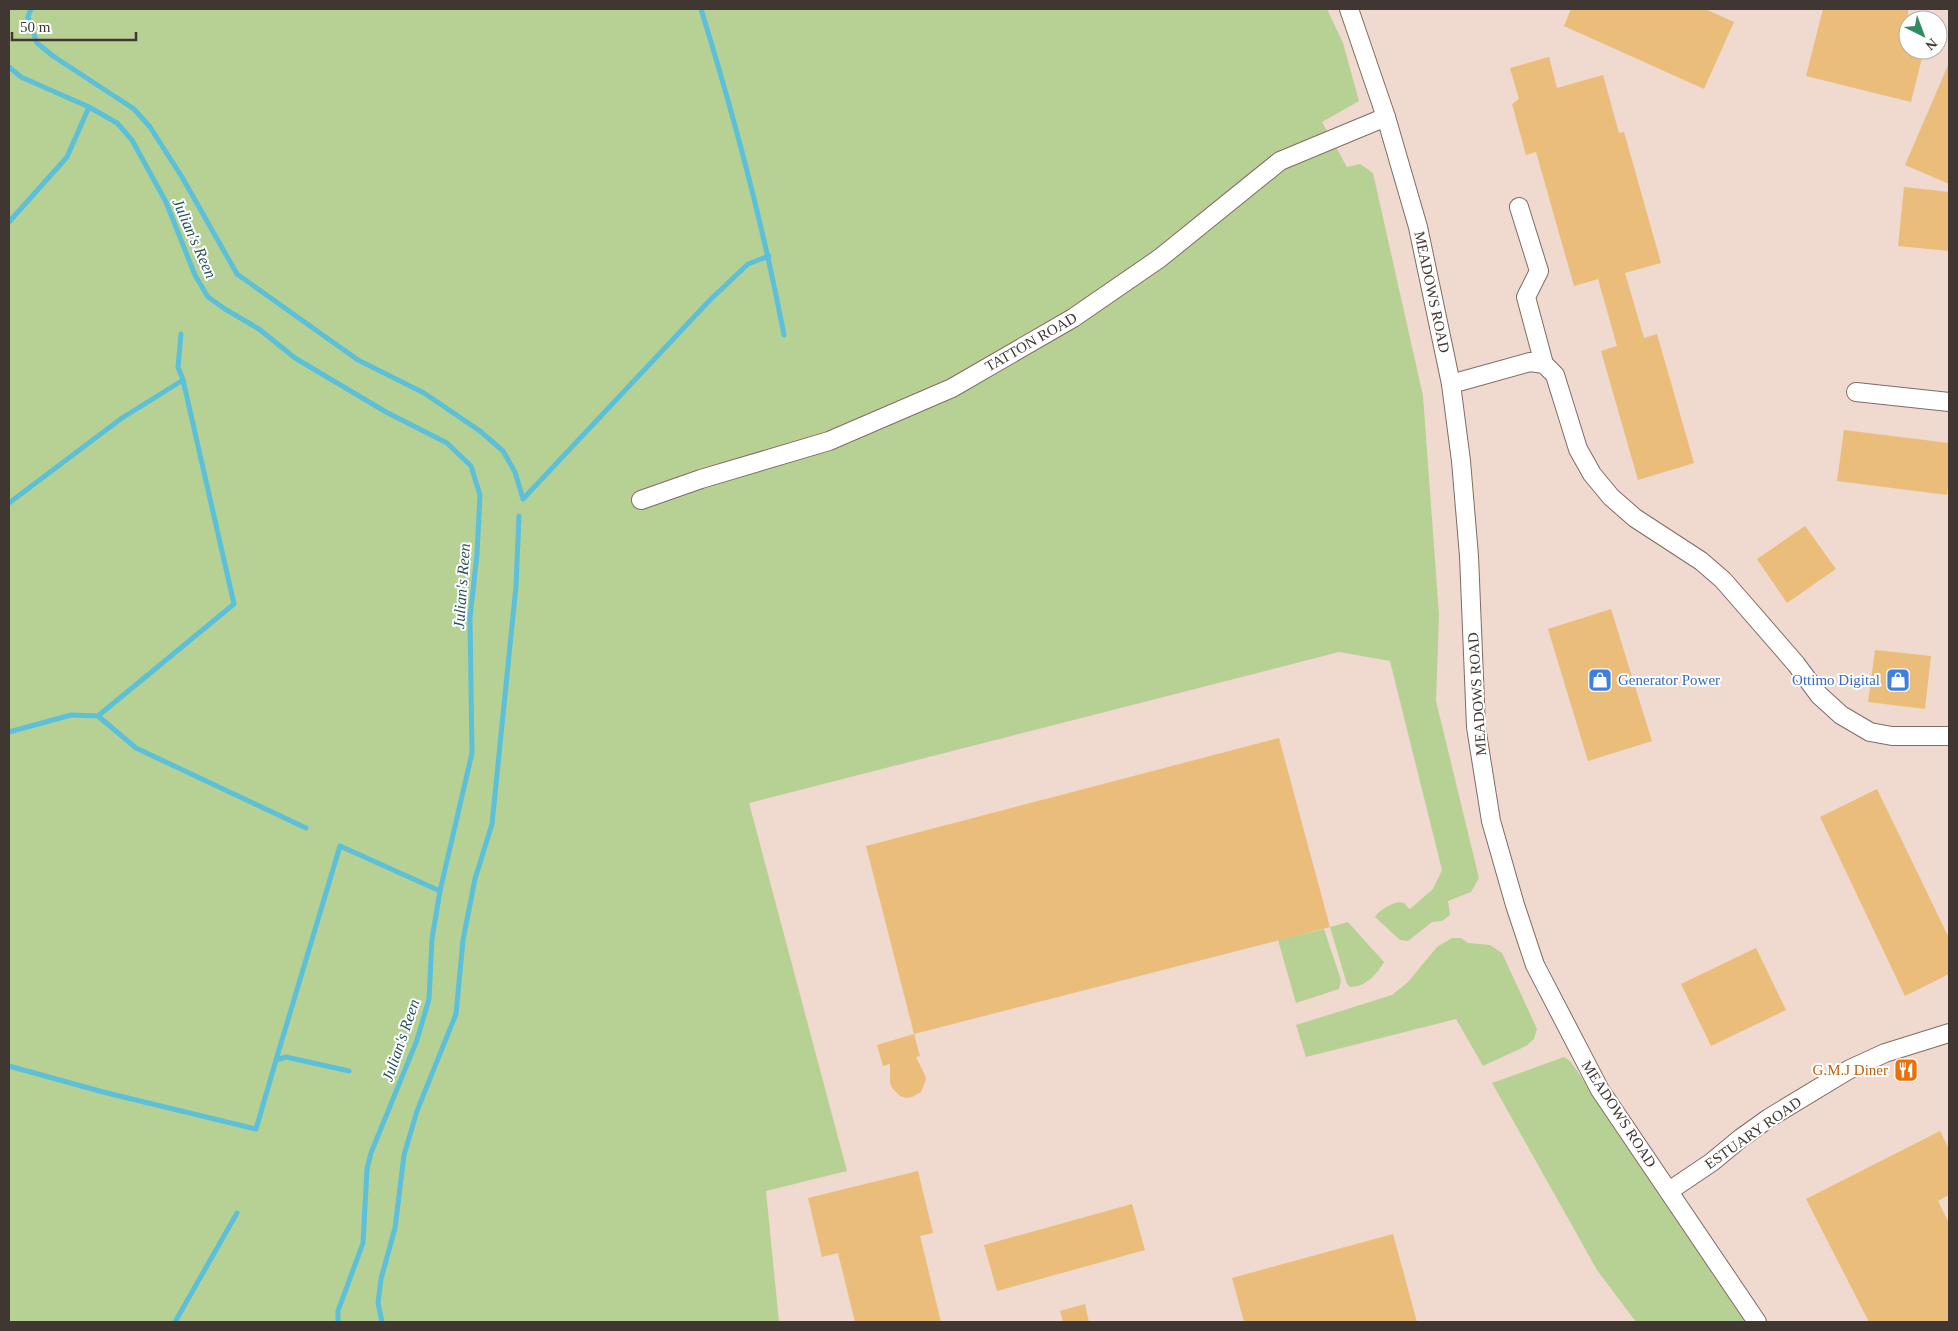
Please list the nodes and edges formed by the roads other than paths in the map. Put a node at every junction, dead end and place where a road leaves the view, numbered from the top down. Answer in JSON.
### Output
{"nodes":[{"id":1,"x":1349,"y":9,"type":"edge"},
{"id":2,"x":1386,"y":117,"type":"junction"},
{"id":3,"x":1519,"y":207,"type":"dead end"},
{"id":4,"x":1544,"y":364,"type":"junction"},
{"id":5,"x":1451,"y":384,"type":"junction"},
{"id":6,"x":1856,"y":392,"type":"dead end"},
{"id":7,"x":1949,"y":402,"type":"edge"},
{"id":8,"x":641,"y":500,"type":"dead end"},
{"id":9,"x":1949,"y":736,"type":"edge"},
{"id":10,"x":1949,"y":1033,"type":"edge"},
{"id":11,"x":1669,"y":1191,"type":"junction"},
{"id":12,"x":1757,"y":1322,"type":"edge"}],
"edges":[{"from":1,"to":2,"type":"street","name":"MEADOWS ROAD"},
{"from":2,"to":5,"type":"street","name":"MEADOWS ROAD"},
{"from":2,"to":8,"type":"street","name":"TATTON ROAD"},
{"from":3,"to":4,"type":"street"},
{"from":4,"to":5,"type":"street"},
{"from":4,"to":9,"type":"street"},
{"from":5,"to":11,"type":"street","name":"MEADOWS ROAD"},
{"from":6,"to":7,"type":"street"},
{"from":10,"to":11,"type":"street","name":"ESTUARY ROAD"},
{"from":11,"to":12,"type":"street","name":"MEADOWS ROAD"}]}
